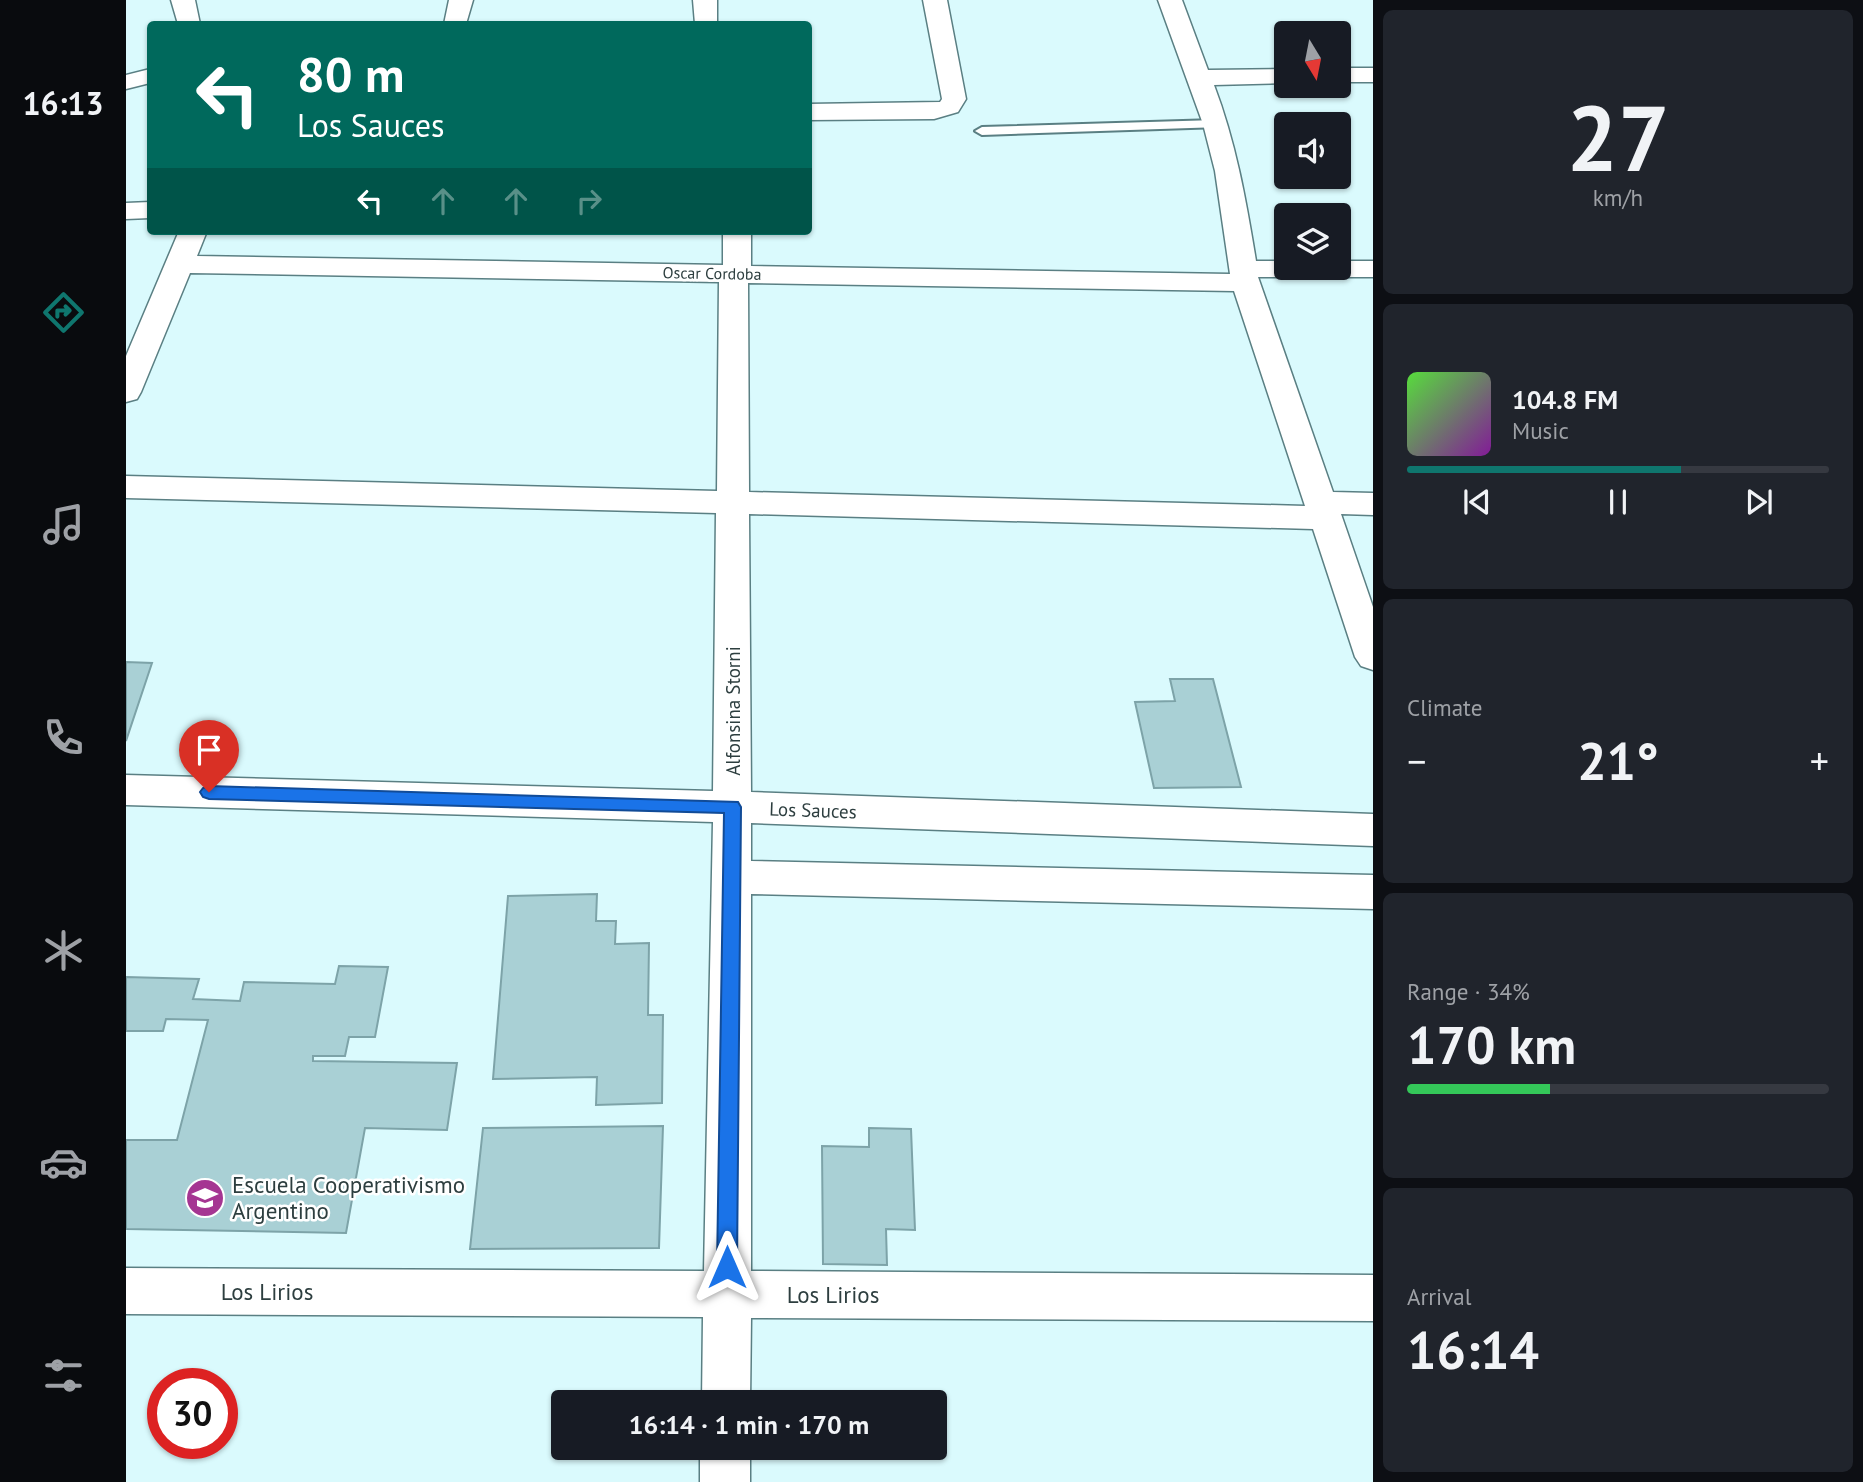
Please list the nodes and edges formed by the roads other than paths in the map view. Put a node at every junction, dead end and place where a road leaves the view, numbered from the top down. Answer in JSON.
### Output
{"nodes":[{"id":1,"x":183,"y":0,"type":"edge"},
{"id":2,"x":461,"y":0,"type":"edge"},
{"id":3,"x":705,"y":0,"type":"edge"},
{"id":4,"x":935,"y":0,"type":"edge"},
{"id":5,"x":1170,"y":0,"type":"edge"},
{"id":6,"x":188,"y":21,"type":"edge"},
{"id":7,"x":456,"y":21,"type":"edge"},
{"id":8,"x":706,"y":21,"type":"edge"},
{"id":9,"x":1351,"y":75,"type":"edge"},
{"id":10,"x":1373,"y":75,"type":"edge"},
{"id":11,"x":1274,"y":76,"type":"edge"},
{"id":12,"x":147,"y":77,"type":"edge"},
{"id":13,"x":1200,"y":78,"type":"junction"},
{"id":14,"x":126,"y":82,"type":"edge"},
{"id":15,"x":812,"y":112,"type":"edge"},
{"id":16,"x":1216,"y":124,"type":"junction"},
{"id":17,"x":982,"y":131,"type":"dead end"},
{"id":18,"x":147,"y":210,"type":"edge"},
{"id":19,"x":126,"y":211,"type":"edge"},
{"id":20,"x":191,"y":235,"type":"edge"},
{"id":21,"x":737,"y":235,"type":"edge"},
{"id":22,"x":179,"y":264,"type":"junction"},
{"id":23,"x":1373,"y":269,"type":"edge"},
{"id":24,"x":735,"y":273,"type":"junction"},
{"id":25,"x":1244,"y":276,"type":"junction"},
{"id":26,"x":138,"y":334,"type":"edge"},
{"id":27,"x":126,"y":392,"type":"edge"},
{"id":28,"x":126,"y":487,"type":"edge"},
{"id":29,"x":733,"y":503,"type":"junction"},
{"id":30,"x":1373,"y":504,"type":"edge"},
{"id":31,"x":1322,"y":510,"type":"junction"},
{"id":32,"x":1373,"y":657,"type":"edge"},
{"id":33,"x":126,"y":790,"type":"edge"},
{"id":34,"x":732,"y":807,"type":"junction"},
{"id":35,"x":1373,"y":830,"type":"edge"},
{"id":36,"x":731,"y":877,"type":"junction"},
{"id":37,"x":1373,"y":892,"type":"edge"},
{"id":38,"x":126,"y":1291,"type":"edge"},
{"id":39,"x":727,"y":1294,"type":"junction"},
{"id":40,"x":1373,"y":1298,"type":"edge"},
{"id":41,"x":726,"y":1390,"type":"edge"},
{"id":42,"x":725,"y":1460,"type":"edge"},
{"id":43,"x":725,"y":1482,"type":"edge"}],
"edges":[{"from":1,"to":6,"type":"street"},
{"from":2,"to":7,"type":"street"},
{"from":3,"to":8,"type":"street"},
{"from":4,"to":15,"type":"street"},
{"from":5,"to":13,"type":"street"},
{"from":9,"to":10,"type":"street"},
{"from":11,"to":13,"type":"street"},
{"from":12,"to":14,"type":"street"},
{"from":13,"to":16,"type":"street"},
{"from":16,"to":17,"type":"lane"},
{"from":16,"to":25,"type":"street"},
{"from":18,"to":19,"type":"street"},
{"from":20,"to":22,"type":"street"},
{"from":21,"to":24,"type":"street","name":"Alfonsina Storni"},
{"from":22,"to":24,"type":"street","name":"Oscar Cordoba"},
{"from":22,"to":26,"type":"street"},
{"from":23,"to":25,"type":"street","name":"Oscar Cordoba"},
{"from":24,"to":25,"type":"street","name":"Oscar Cordoba"},
{"from":24,"to":29,"type":"street","name":"Alfonsina Storni"},
{"from":25,"to":31,"type":"street"},
{"from":26,"to":27,"type":"street"},
{"from":28,"to":29,"type":"street"},
{"from":29,"to":31,"type":"street"},
{"from":29,"to":34,"type":"street","name":"Alfonsina Storni"},
{"from":30,"to":31,"type":"street"},
{"from":31,"to":32,"type":"street"},
{"from":33,"to":34,"type":"street","name":"Los Sauces"},
{"from":34,"to":35,"type":"street","name":"Los Sauces"},
{"from":34,"to":36,"type":"street","name":"Alfonsina Storni"},
{"from":36,"to":37,"type":"street"},
{"from":36,"to":39,"type":"street","name":"Alfonsina Storni"},
{"from":38,"to":39,"type":"street","name":"Los Lirios"},
{"from":39,"to":40,"type":"street","name":"Los Lirios"},
{"from":39,"to":41,"type":"street","name":"Alfonsina Storni"},
{"from":42,"to":43,"type":"street"}]}
